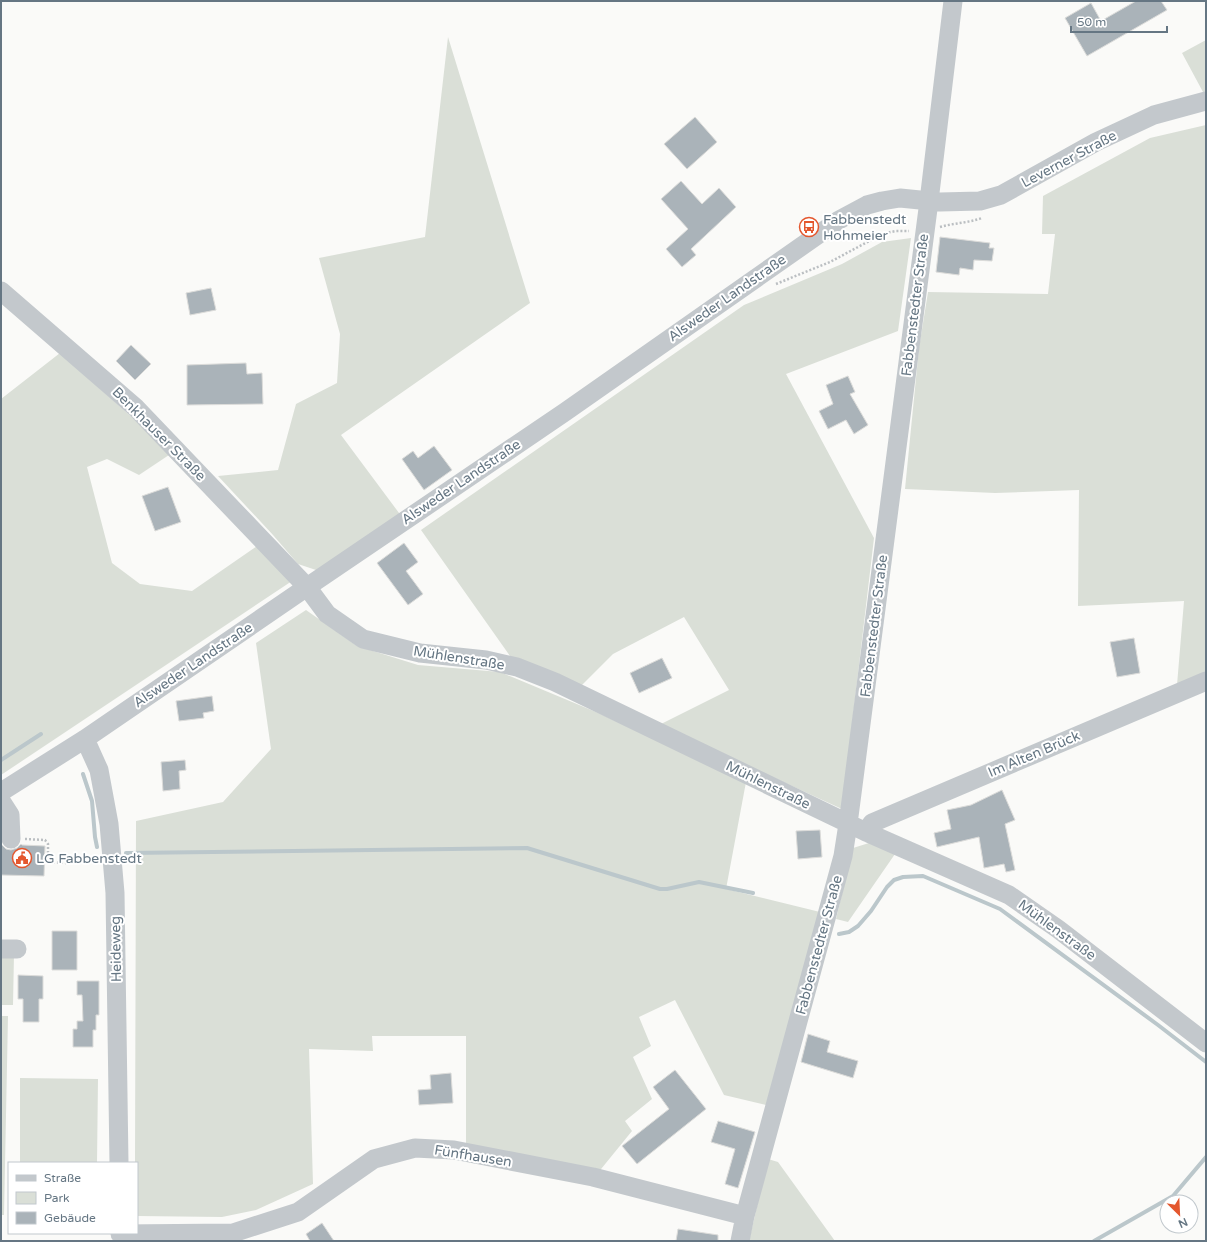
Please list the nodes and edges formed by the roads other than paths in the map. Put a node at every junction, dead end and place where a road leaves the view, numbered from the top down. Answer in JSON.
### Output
{"nodes":[{"id":1,"x":953,"y":1,"type":"edge"},
{"id":2,"x":1206,"y":101,"type":"edge"},
{"id":3,"x":929,"y":201,"type":"junction"},
{"id":4,"x":1,"y":291,"type":"edge"},
{"id":5,"x":307,"y":587,"type":"junction"},
{"id":6,"x":1206,"y":680,"type":"edge"},
{"id":7,"x":85,"y":739,"type":"junction"},
{"id":8,"x":1,"y":792,"type":"edge"},
{"id":9,"x":1,"y":801,"type":"edge"},
{"id":10,"x":848,"y":824,"type":"junction"},
{"id":11,"x":866,"y":832,"type":"junction"},
{"id":12,"x":11,"y":839,"type":"road end"},
{"id":13,"x":1206,"y":1043,"type":"edge"},
{"id":14,"x":119,"y":1162,"type":"edge"},
{"id":15,"x":745,"y":1216,"type":"junction"},
{"id":16,"x":120,"y":1236,"type":"edge"},
{"id":17,"x":740,"y":1241,"type":"edge"}],
"edges":[{"from":1,"to":3,"type":"street","name":"Fabbenstedter Straße"},
{"from":2,"to":3,"type":"street","name":"Leverner Straße"},
{"from":3,"to":5,"type":"street","name":"Alsweder Landstraße"},
{"from":3,"to":10,"type":"street","name":"Fabbenstedter Straße"},
{"from":4,"to":5,"type":"street","name":"Benkhauser Straße"},
{"from":5,"to":7,"type":"street","name":"Alsweder Landstraße"},
{"from":5,"to":10,"type":"street","name":"Mühlenstraße"},
{"from":6,"to":11,"type":"street","name":"Im Alten Brück"},
{"from":7,"to":8,"type":"street","name":"Alsweder Landstraße"},
{"from":7,"to":14,"type":"street","name":"Heideweg"},
{"from":9,"to":12,"type":"street"},
{"from":10,"to":11,"type":"street","name":"Mühlenstraße"},
{"from":10,"to":15,"type":"street","name":"Fabbenstedter Straße"},
{"from":11,"to":13,"type":"street","name":"Mühlenstraße"},
{"from":15,"to":16,"type":"street","name":"Fünfhausen"},
{"from":15,"to":17,"type":"street","name":"Fabbenstedter Straße"}]}
